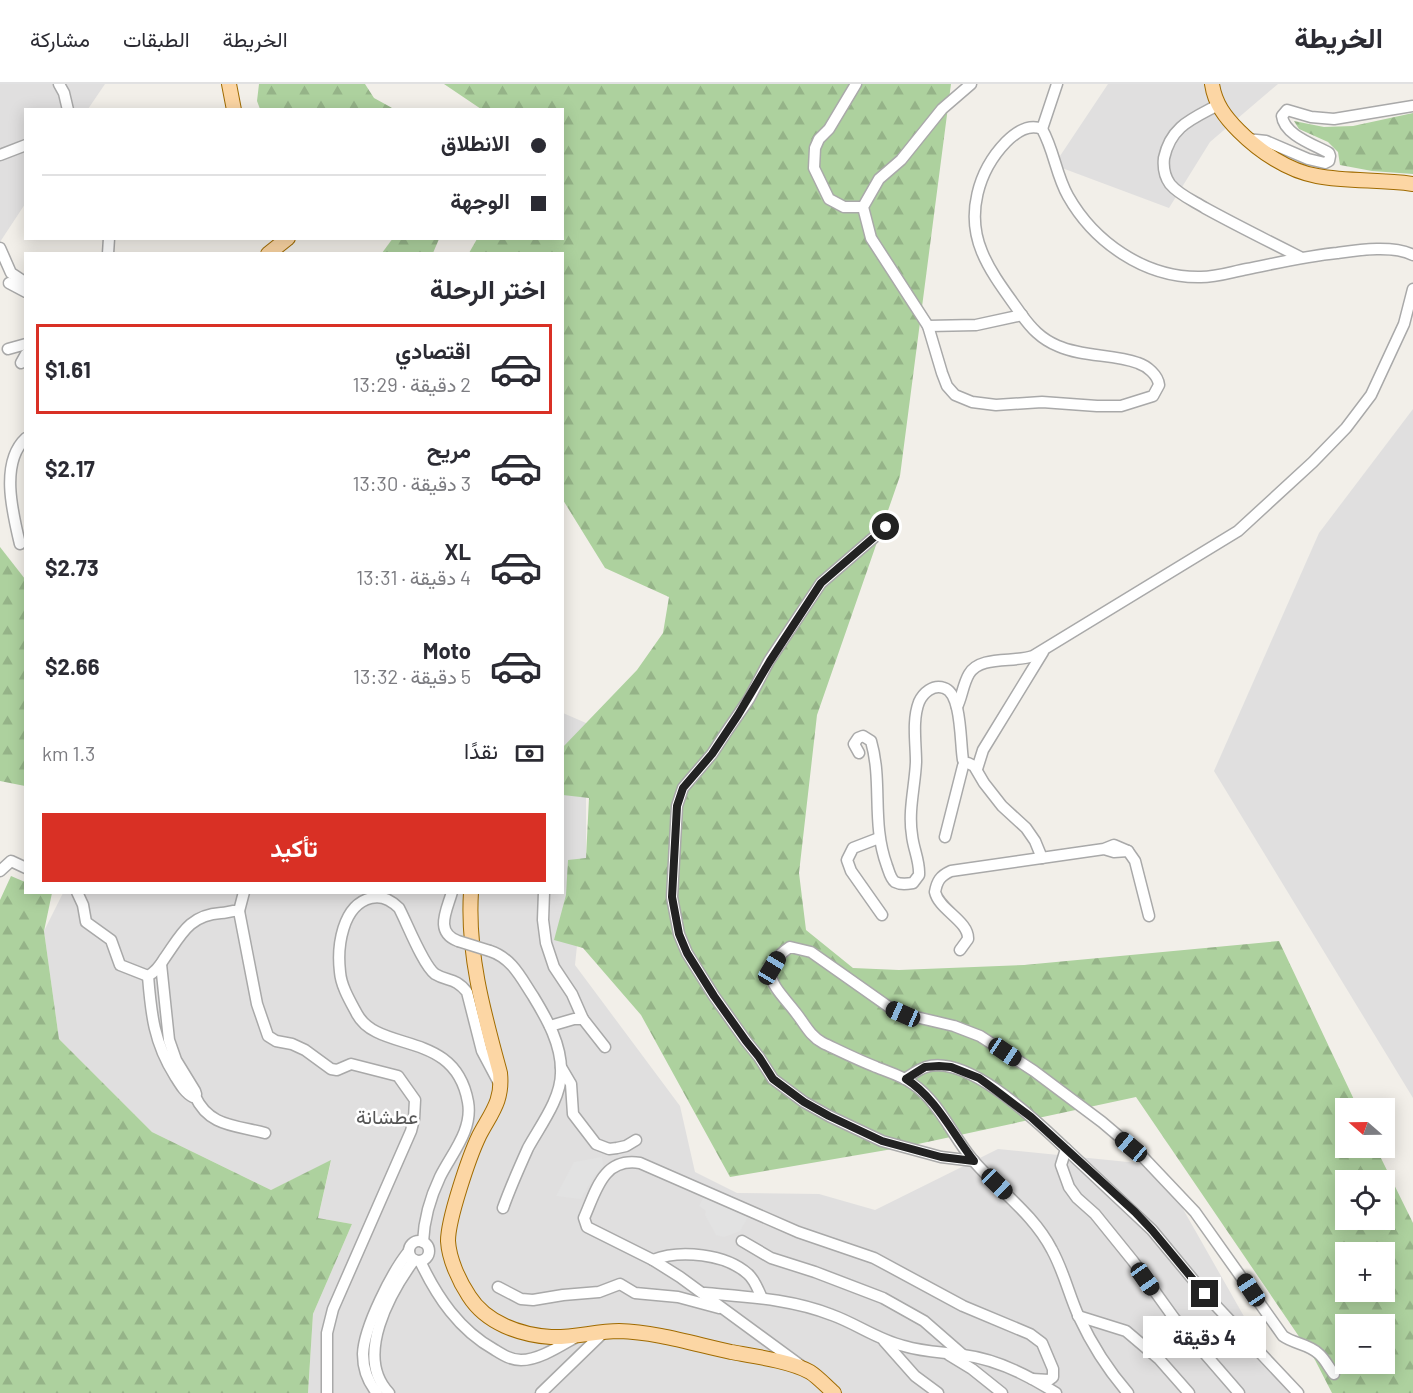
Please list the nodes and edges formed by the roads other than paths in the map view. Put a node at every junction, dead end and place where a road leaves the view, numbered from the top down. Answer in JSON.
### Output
{"nodes":[{"id":1,"x":59,"y":84,"type":"edge"},
{"id":2,"x":229,"y":84,"type":"edge"},
{"id":3,"x":856,"y":84,"type":"edge"},
{"id":4,"x":971,"y":84,"type":"edge"},
{"id":5,"x":1057,"y":84,"type":"edge"},
{"id":6,"x":1212,"y":84,"type":"edge"},
{"id":7,"x":1218,"y":105,"type":"junction"},
{"id":8,"x":1413,"y":106,"type":"edge"},
{"id":9,"x":68,"y":108,"type":"edge"},
{"id":10,"x":234,"y":108,"type":"edge"},
{"id":11,"x":1042,"y":129,"type":"junction"},
{"id":12,"x":1247,"y":139,"type":"junction"},
{"id":13,"x":24,"y":147,"type":"edge"},
{"id":14,"x":0,"y":155,"type":"edge"},
{"id":15,"x":1413,"y":184,"type":"edge"},
{"id":16,"x":863,"y":207,"type":"junction"},
{"id":17,"x":286,"y":240,"type":"edge"},
{"id":18,"x":0,"y":248,"type":"edge"},
{"id":19,"x":270,"y":252,"type":"edge"},
{"id":20,"x":1413,"y":255,"type":"edge"},
{"id":21,"x":1300,"y":257,"type":"junction"},
{"id":22,"x":24,"y":282,"type":"edge"},
{"id":23,"x":9,"y":283,"type":"dead end"},
{"id":24,"x":1413,"y":289,"type":"edge"},
{"id":25,"x":24,"y":291,"type":"edge"},
{"id":26,"x":1022,"y":315,"type":"junction"},
{"id":27,"x":928,"y":326,"type":"junction"},
{"id":28,"x":24,"y":345,"type":"edge"},
{"id":29,"x":8,"y":349,"type":"dead end"},
{"id":30,"x":24,"y":440,"type":"edge"},
{"id":31,"x":886,"y":527,"type":"dead end"},
{"id":32,"x":20,"y":544,"type":"dead end"},
{"id":33,"x":1044,"y":650,"type":"junction"},
{"id":34,"x":957,"y":707,"type":"junction"},
{"id":35,"x":859,"y":753,"type":"dead end"},
{"id":36,"x":968,"y":765,"type":"junction"},
{"id":37,"x":945,"y":837,"type":"dead end"},
{"id":38,"x":879,"y":838,"type":"junction"},
{"id":39,"x":1042,"y":858,"type":"junction"},
{"id":40,"x":24,"y":866,"type":"edge"},
{"id":41,"x":0,"y":872,"type":"edge"},
{"id":42,"x":78,"y":894,"type":"edge"},
{"id":43,"x":243,"y":894,"type":"edge"},
{"id":44,"x":451,"y":894,"type":"edge"},
{"id":45,"x":471,"y":894,"type":"edge"},
{"id":46,"x":544,"y":894,"type":"edge"},
{"id":47,"x":239,"y":911,"type":"junction"},
{"id":48,"x":882,"y":915,"type":"dead end"},
{"id":49,"x":1149,"y":916,"type":"dead end"},
{"id":50,"x":960,"y":950,"type":"dead end"},
{"id":51,"x":161,"y":964,"type":"junction"},
{"id":52,"x":148,"y":976,"type":"junction"},
{"id":53,"x":584,"y":1019,"type":"junction"},
{"id":54,"x":550,"y":1026,"type":"junction"},
{"id":55,"x":605,"y":1047,"type":"dead end"},
{"id":56,"x":561,"y":1067,"type":"junction"},
{"id":57,"x":906,"y":1079,"type":"junction"},
{"id":58,"x":502,"y":1087,"type":"junction"},
{"id":59,"x":195,"y":1096,"type":"junction"},
{"id":60,"x":266,"y":1133,"type":"dead end"},
{"id":61,"x":636,"y":1140,"type":"dead end"},
{"id":62,"x":1066,"y":1149,"type":"junction"},
{"id":63,"x":974,"y":1161,"type":"junction"},
{"id":64,"x":502,"y":1208,"type":"dead end"},
{"id":65,"x":742,"y":1241,"type":"dead end"},
{"id":66,"x":418,"y":1252,"type":"junction"},
{"id":67,"x":653,"y":1260,"type":"junction"},
{"id":68,"x":428,"y":1274,"type":"junction"},
{"id":69,"x":403,"y":1276,"type":"junction"},
{"id":70,"x":498,"y":1287,"type":"dead end"},
{"id":71,"x":703,"y":1293,"type":"junction"},
{"id":72,"x":762,"y":1298,"type":"junction"},
{"id":73,"x":727,"y":1310,"type":"junction"},
{"id":74,"x":1078,"y":1316,"type":"junction"},
{"id":75,"x":605,"y":1331,"type":"junction"},
{"id":76,"x":579,"y":1336,"type":"junction"},
{"id":77,"x":883,"y":1340,"type":"junction"},
{"id":78,"x":948,"y":1354,"type":"junction"},
{"id":79,"x":963,"y":1355,"type":"junction"},
{"id":80,"x":810,"y":1372,"type":"junction"},
{"id":81,"x":1334,"y":1374,"type":"dead end"},
{"id":82,"x":1032,"y":1379,"type":"junction"},
{"id":83,"x":327,"y":1393,"type":"edge"},
{"id":84,"x":377,"y":1393,"type":"edge"},
{"id":85,"x":389,"y":1393,"type":"edge"},
{"id":86,"x":541,"y":1393,"type":"edge"},
{"id":87,"x":834,"y":1393,"type":"edge"},
{"id":88,"x":938,"y":1393,"type":"edge"},
{"id":89,"x":1002,"y":1393,"type":"edge"},
{"id":90,"x":1056,"y":1393,"type":"edge"},
{"id":91,"x":1128,"y":1393,"type":"edge"},
{"id":92,"x":1189,"y":1393,"type":"edge"},
{"id":93,"x":1239,"y":1393,"type":"edge"},
{"id":94,"x":1298,"y":1393,"type":"edge"}],
"edges":[{"from":1,"to":9,"type":"street"},
{"from":2,"to":10,"type":"main road"},
{"from":3,"to":16,"type":"street"},
{"from":4,"to":16,"type":"street"},
{"from":5,"to":11,"type":"street"},
{"from":6,"to":7,"type":"main road"},
{"from":7,"to":12,"type":"main road"},
{"from":7,"to":21,"type":"street"},
{"from":8,"to":12,"type":"street"},
{"from":11,"to":21,"type":"street"},
{"from":11,"to":26,"type":"street"},
{"from":12,"to":15,"type":"main road"},
{"from":13,"to":14,"type":"street"},
{"from":16,"to":27,"type":"street"},
{"from":17,"to":19,"type":"main road"},
{"from":18,"to":22,"type":"street"},
{"from":20,"to":21,"type":"street"},
{"from":23,"to":25,"type":"street"},
{"from":24,"to":33,"type":"street"},
{"from":26,"to":27,"type":"street"},
{"from":26,"to":27,"type":"street"},
{"from":28,"to":29,"type":"street"},
{"from":30,"to":32,"type":"street"},
{"from":31,"to":63,"type":"street"},
{"from":33,"to":34,"type":"street"},
{"from":33,"to":36,"type":"street"},
{"from":34,"to":36,"type":"street"},
{"from":34,"to":38,"type":"street"},
{"from":35,"to":38,"type":"street"},
{"from":36,"to":37,"type":"street"},
{"from":36,"to":39,"type":"street"},
{"from":38,"to":48,"type":"street"},
{"from":39,"to":49,"type":"street"},
{"from":39,"to":50,"type":"street"},
{"from":40,"to":41,"type":"street"},
{"from":42,"to":52,"type":"street"},
{"from":43,"to":47,"type":"street"},
{"from":44,"to":54,"type":"street","bridge":true},
{"from":45,"to":58,"type":"main road"},
{"from":46,"to":53,"type":"street"},
{"from":47,"to":51,"type":"street"},
{"from":47,"to":83,"type":"street"},
{"from":51,"to":52,"type":"street"},
{"from":51,"to":59,"type":"street"},
{"from":52,"to":59,"type":"street"},
{"from":53,"to":54,"type":"street"},
{"from":53,"to":55,"type":"street"},
{"from":54,"to":56,"type":"street"},
{"from":56,"to":61,"type":"street"},
{"from":56,"to":64,"type":"street"},
{"from":57,"to":62,"type":"street"},
{"from":57,"to":63,"type":"street"},
{"from":57,"to":81,"type":"street"},
{"from":58,"to":66,"type":"street"},
{"from":58,"to":76,"type":"main road"},
{"from":59,"to":60,"type":"street"},
{"from":62,"to":93,"type":"street"},
{"from":62,"to":94,"type":"street"},
{"from":63,"to":74,"type":"street"},
{"from":65,"to":79,"type":"street"},
{"from":66,"to":68,"type":"street"},
{"from":66,"to":69,"type":"street"},
{"from":66,"to":84,"type":"street"},
{"from":67,"to":71,"type":"street"},
{"from":67,"to":72,"type":"street"},
{"from":67,"to":82,"type":"street"},
{"from":68,"to":69,"type":"street"},
{"from":68,"to":76,"type":"street"},
{"from":69,"to":85,"type":"street"},
{"from":70,"to":73,"type":"street"},
{"from":71,"to":72,"type":"street"},
{"from":71,"to":73,"type":"street"},
{"from":72,"to":77,"type":"street"},
{"from":73,"to":80,"type":"street"},
{"from":74,"to":91,"type":"street"},
{"from":74,"to":92,"type":"street"},
{"from":75,"to":76,"type":"main road"},
{"from":75,"to":80,"type":"main road"},
{"from":75,"to":86,"type":"street"},
{"from":77,"to":78,"type":"street"},
{"from":77,"to":88,"type":"street"},
{"from":78,"to":79,"type":"street"},
{"from":78,"to":89,"type":"street"},
{"from":79,"to":82,"type":"street"},
{"from":80,"to":87,"type":"main road"},
{"from":82,"to":90,"type":"street"}]}
